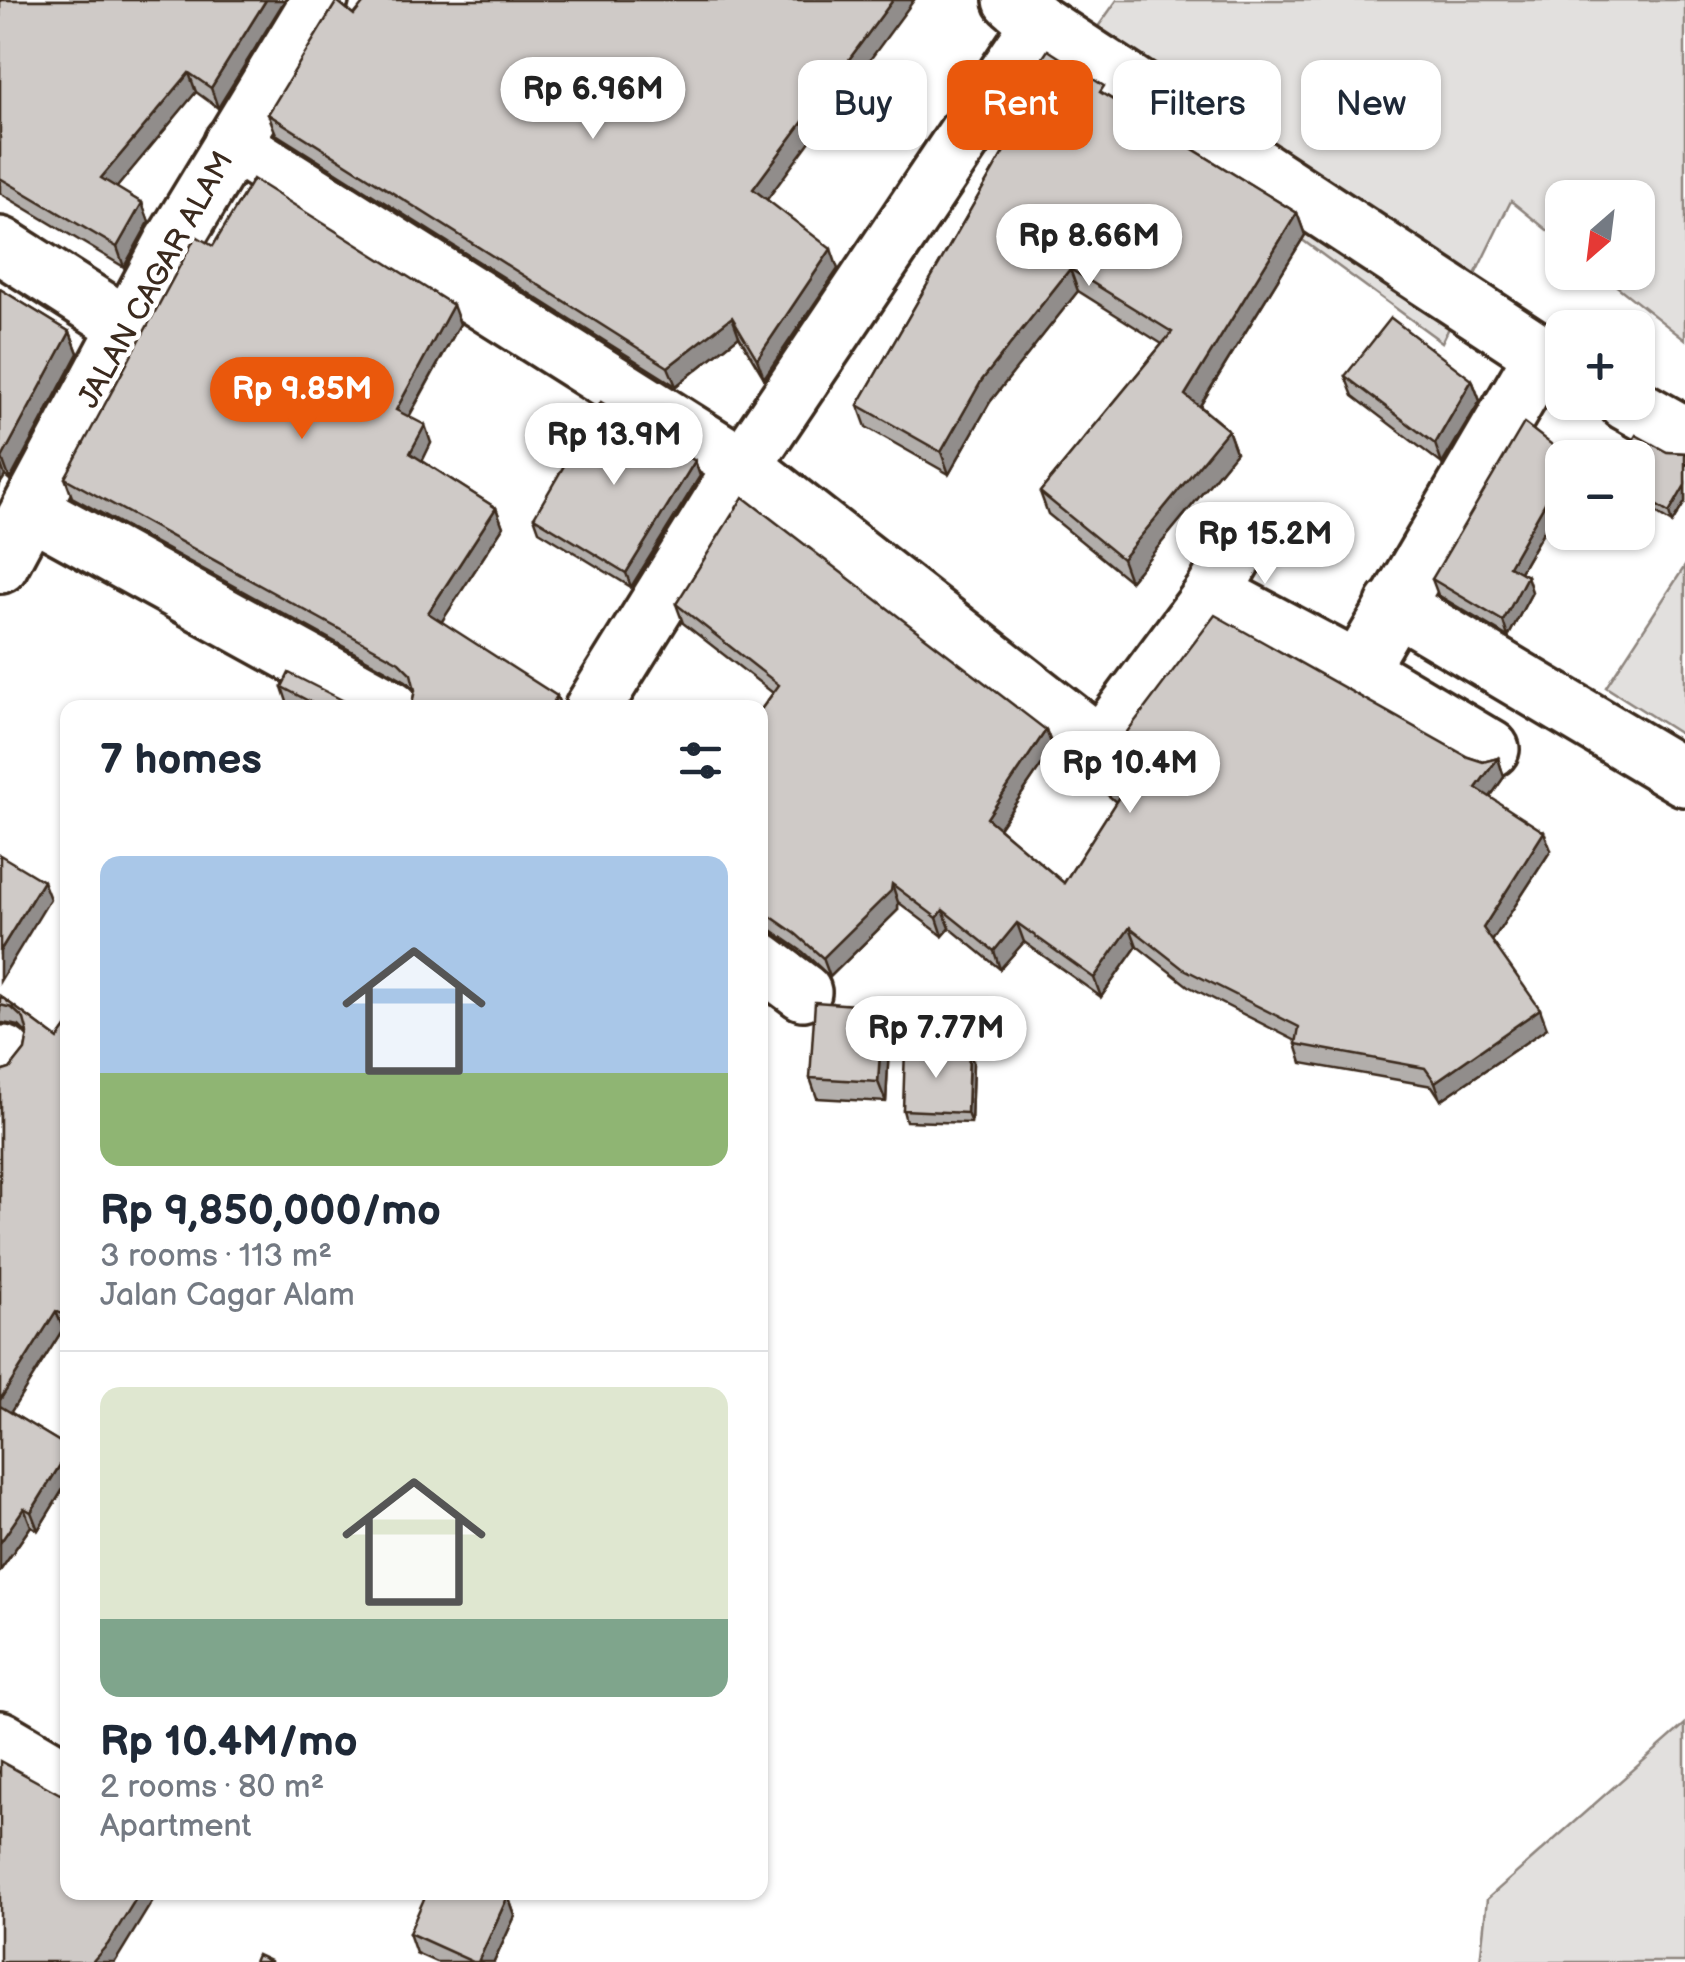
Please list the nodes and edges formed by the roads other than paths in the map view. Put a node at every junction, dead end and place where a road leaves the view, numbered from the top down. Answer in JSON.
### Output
{"nodes":[{"id":1,"x":320,"y":0,"type":"edge"},
{"id":2,"x":1026,"y":12,"type":"edge"},
{"id":3,"x":232,"y":143,"type":"junction"},
{"id":4,"x":0,"y":245,"type":"edge"},
{"id":5,"x":128,"y":326,"type":"junction"},
{"id":6,"x":1545,"y":357,"type":"edge"},
{"id":7,"x":1545,"y":373,"type":"edge"},
{"id":8,"x":1655,"y":418,"type":"edge"},
{"id":9,"x":1685,"y":435,"type":"edge"},
{"id":10,"x":743,"y":466,"type":"junction"},
{"id":11,"x":31,"y":510,"type":"junction"},
{"id":12,"x":1244,"y":540,"type":"dead end"},
{"id":13,"x":0,"y":566,"type":"edge"},
{"id":14,"x":1213,"y":593,"type":"junction"},
{"id":15,"x":1394,"y":605,"type":"junction"},
{"id":16,"x":1358,"y":670,"type":"junction"},
{"id":17,"x":376,"y":700,"type":"edge"},
{"id":18,"x":598,"y":700,"type":"edge"},
{"id":19,"x":1491,"y":749,"type":"dead end"},
{"id":20,"x":1685,"y":778,"type":"edge"},
{"id":21,"x":0,"y":1739,"type":"edge"},
{"id":22,"x":60,"y":1774,"type":"edge"}],
"edges":[{"from":1,"to":3,"type":"street","name":"JALAN CAGAR ALAM"},
{"from":2,"to":6,"type":"street"},
{"from":2,"to":10,"type":"street"},
{"from":3,"to":5,"type":"street","name":"JALAN CAGAR ALAM"},
{"from":3,"to":10,"type":"street"},
{"from":4,"to":5,"type":"street"},
{"from":5,"to":11,"type":"street","name":"JALAN CAGAR ALAM"},
{"from":7,"to":15,"type":"street"},
{"from":8,"to":9,"type":"street"},
{"from":10,"to":14,"type":"street"},
{"from":10,"to":18,"type":"street"},
{"from":11,"to":13,"type":"street","name":"JALAN CAGAR ALAM"},
{"from":11,"to":17,"type":"street"},
{"from":12,"to":14,"type":"street"},
{"from":14,"to":16,"type":"street"},
{"from":15,"to":16,"type":"street"},
{"from":15,"to":20,"type":"street"},
{"from":16,"to":19,"type":"street"},
{"from":21,"to":22,"type":"street"}]}
